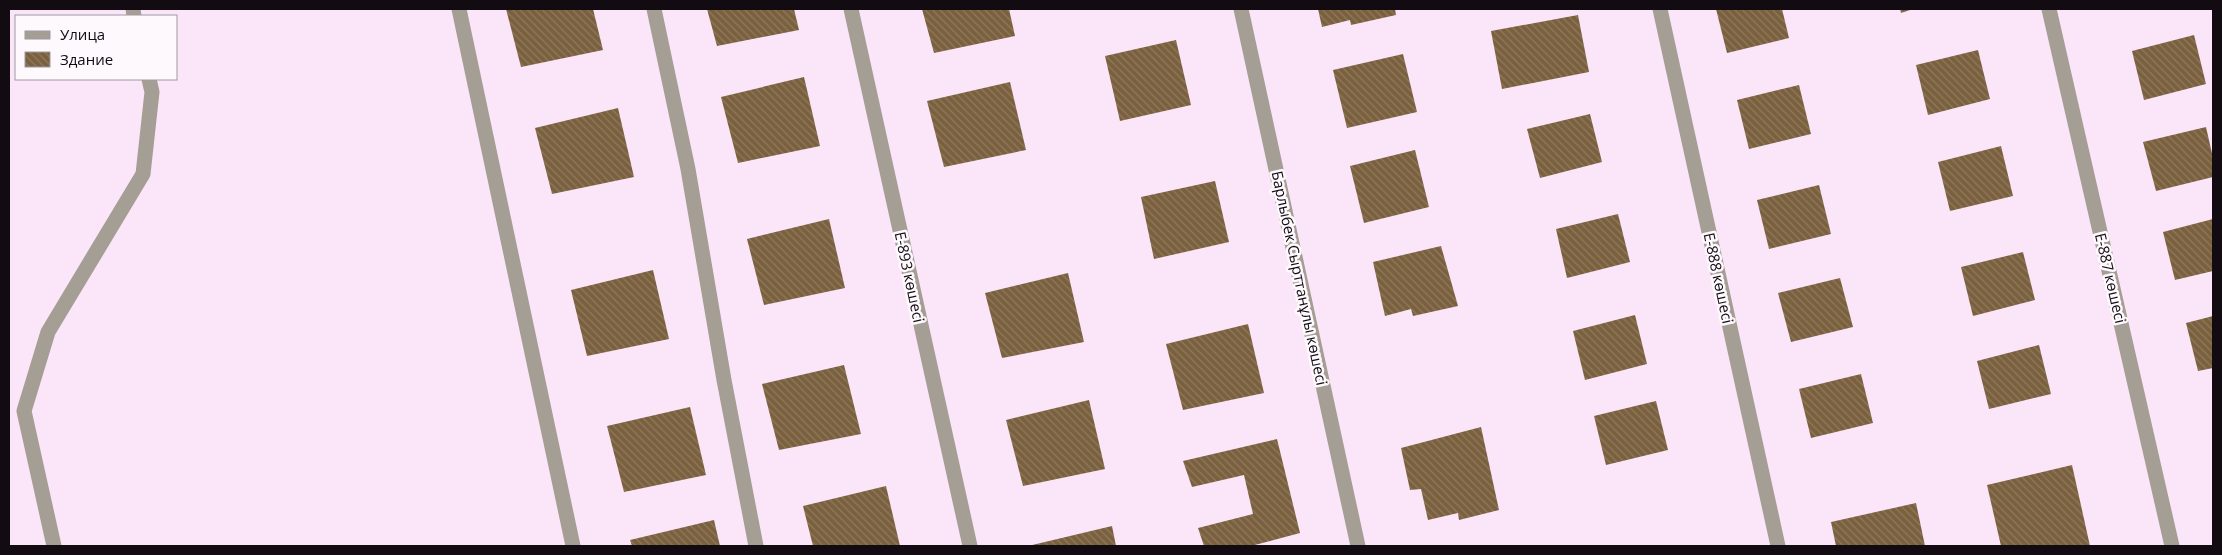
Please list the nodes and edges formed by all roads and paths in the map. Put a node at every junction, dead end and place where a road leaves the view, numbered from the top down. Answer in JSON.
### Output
{"nodes":[{"id":1,"x":458,"y":9,"type":"edge"},
{"id":2,"x":654,"y":9,"type":"edge"},
{"id":3,"x":851,"y":9,"type":"edge"},
{"id":4,"x":1241,"y":9,"type":"edge"},
{"id":5,"x":1660,"y":9,"type":"edge"},
{"id":6,"x":2049,"y":9,"type":"edge"},
{"id":7,"x":149,"y":80,"type":"edge"},
{"id":8,"x":54,"y":546,"type":"edge"},
{"id":9,"x":573,"y":546,"type":"edge"},
{"id":10,"x":756,"y":546,"type":"edge"},
{"id":11,"x":970,"y":546,"type":"edge"},
{"id":12,"x":1358,"y":546,"type":"edge"},
{"id":13,"x":1778,"y":546,"type":"edge"},
{"id":14,"x":2172,"y":546,"type":"edge"}],
"edges":[{"from":1,"to":9,"type":"street"},
{"from":2,"to":10,"type":"street"},
{"from":3,"to":11,"type":"street","name":"Е-893 көшесі"},
{"from":4,"to":12,"type":"street","name":"Барлыбек Сырттанұлы көшесі"},
{"from":5,"to":13,"type":"street","name":"Е-888 көшесі"},
{"from":6,"to":14,"type":"street","name":"Е-887 көшесі"},
{"from":7,"to":8,"type":"street"}]}
